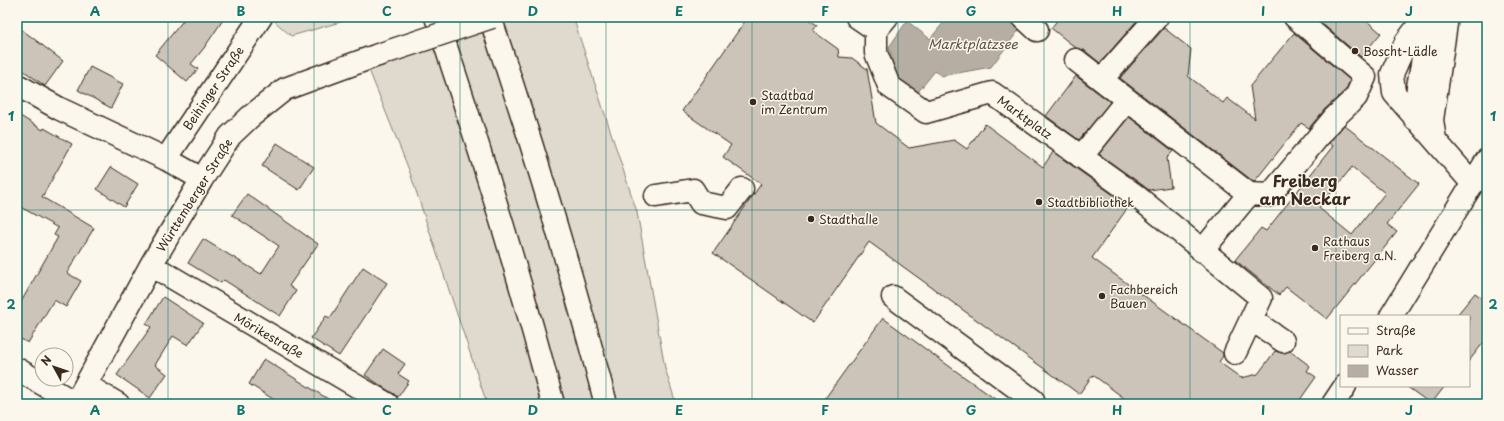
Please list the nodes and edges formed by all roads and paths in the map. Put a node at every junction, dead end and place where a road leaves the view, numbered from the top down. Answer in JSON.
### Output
{"nodes":[{"id":1,"x":261,"y":17,"type":"edge"},
{"id":2,"x":436,"y":17,"type":"edge"},
{"id":3,"x":491,"y":17,"type":"edge"},
{"id":4,"x":857,"y":17,"type":"edge"},
{"id":5,"x":1157,"y":17,"type":"edge"},
{"id":6,"x":1295,"y":17,"type":"edge"},
{"id":7,"x":1425,"y":17,"type":"edge"},
{"id":8,"x":1430,"y":17,"type":"edge"},
{"id":9,"x":1447,"y":17,"type":"edge"},
{"id":10,"x":881,"y":24,"type":"edge"},
{"id":11,"x":1076,"y":60,"type":"dead end"},
{"id":12,"x":1102,"y":79,"type":"junction"},
{"id":13,"x":17,"y":86,"type":"edge"},
{"id":14,"x":1127,"y":100,"type":"junction"},
{"id":15,"x":1415,"y":119,"type":"junction"},
{"id":16,"x":1435,"y":140,"type":"junction"},
{"id":17,"x":1081,"y":157,"type":"junction"},
{"id":18,"x":166,"y":159,"type":"junction"},
{"id":19,"x":1487,"y":160,"type":"edge"},
{"id":20,"x":202,"y":179,"type":"junction"},
{"id":21,"x":1473,"y":184,"type":"junction"},
{"id":22,"x":742,"y":189,"type":"dead end"},
{"id":23,"x":1249,"y":194,"type":"junction"},
{"id":24,"x":656,"y":196,"type":"dead end"},
{"id":25,"x":1202,"y":251,"type":"junction"},
{"id":26,"x":151,"y":265,"type":"junction"},
{"id":27,"x":893,"y":297,"type":"dead end"},
{"id":28,"x":1392,"y":315,"type":"edge"},
{"id":29,"x":1252,"y":320,"type":"junction"},
{"id":30,"x":1283,"y":341,"type":"dead end"},
{"id":31,"x":1235,"y":353,"type":"dead end"},
{"id":32,"x":17,"y":369,"type":"edge"},
{"id":33,"x":86,"y":385,"type":"junction"},
{"id":34,"x":1344,"y":387,"type":"edge"},
{"id":35,"x":75,"y":404,"type":"edge"},
{"id":36,"x":118,"y":404,"type":"edge"},
{"id":37,"x":387,"y":404,"type":"edge"},
{"id":38,"x":553,"y":404,"type":"edge"},
{"id":39,"x":606,"y":404,"type":"edge"},
{"id":40,"x":1030,"y":404,"type":"edge"},
{"id":41,"x":1333,"y":404,"type":"edge"}],
"edges":[{"from":1,"to":18,"type":"main road","name":"Beihinger Straße"},
{"from":2,"to":38,"type":"main road"},
{"from":3,"to":20,"type":"main road","name":"Württemberger Straße","bridge":true},
{"from":3,"to":39,"type":"main road"},
{"from":4,"to":10,"type":"main road","name":"Marktplatz"},
{"from":5,"to":12,"type":"main road"},
{"from":6,"to":23,"type":"main road"},
{"from":7,"to":15,"type":"main road"},
{"from":8,"to":15,"type":"main road"},
{"from":9,"to":16,"type":"main road"},
{"from":10,"to":17,"type":"main road","name":"Marktplatz"},
{"from":11,"to":12,"type":"main road"},
{"from":12,"to":14,"type":"main road"},
{"from":13,"to":18,"type":"main road"},
{"from":14,"to":17,"type":"main road"},
{"from":14,"to":23,"type":"main road"},
{"from":15,"to":16,"type":"main road"},
{"from":16,"to":21,"type":"main road"},
{"from":17,"to":25,"type":"main road","name":"Marktplatz"},
{"from":18,"to":20,"type":"main road"},
{"from":19,"to":21,"type":"main road"},
{"from":20,"to":26,"type":"main road","name":"Württemberger Straße"},
{"from":21,"to":28,"type":"main road"},
{"from":22,"to":24,"type":"main road"},
{"from":23,"to":25,"type":"main road"},
{"from":25,"to":29,"type":"main road","name":"Marktplatz"},
{"from":26,"to":33,"type":"main road","name":"Württemberger Straße"},
{"from":26,"to":37,"type":"main road","name":"Mörikestraße"},
{"from":27,"to":40,"type":"main road"},
{"from":29,"to":30,"type":"main road"},
{"from":29,"to":31,"type":"main road","name":"Marktplatz"},
{"from":32,"to":35,"type":"main road"},
{"from":33,"to":35,"type":"main road","name":"Württemberger Straße"},
{"from":33,"to":36,"type":"main road"},
{"from":34,"to":41,"type":"main road"}]}
